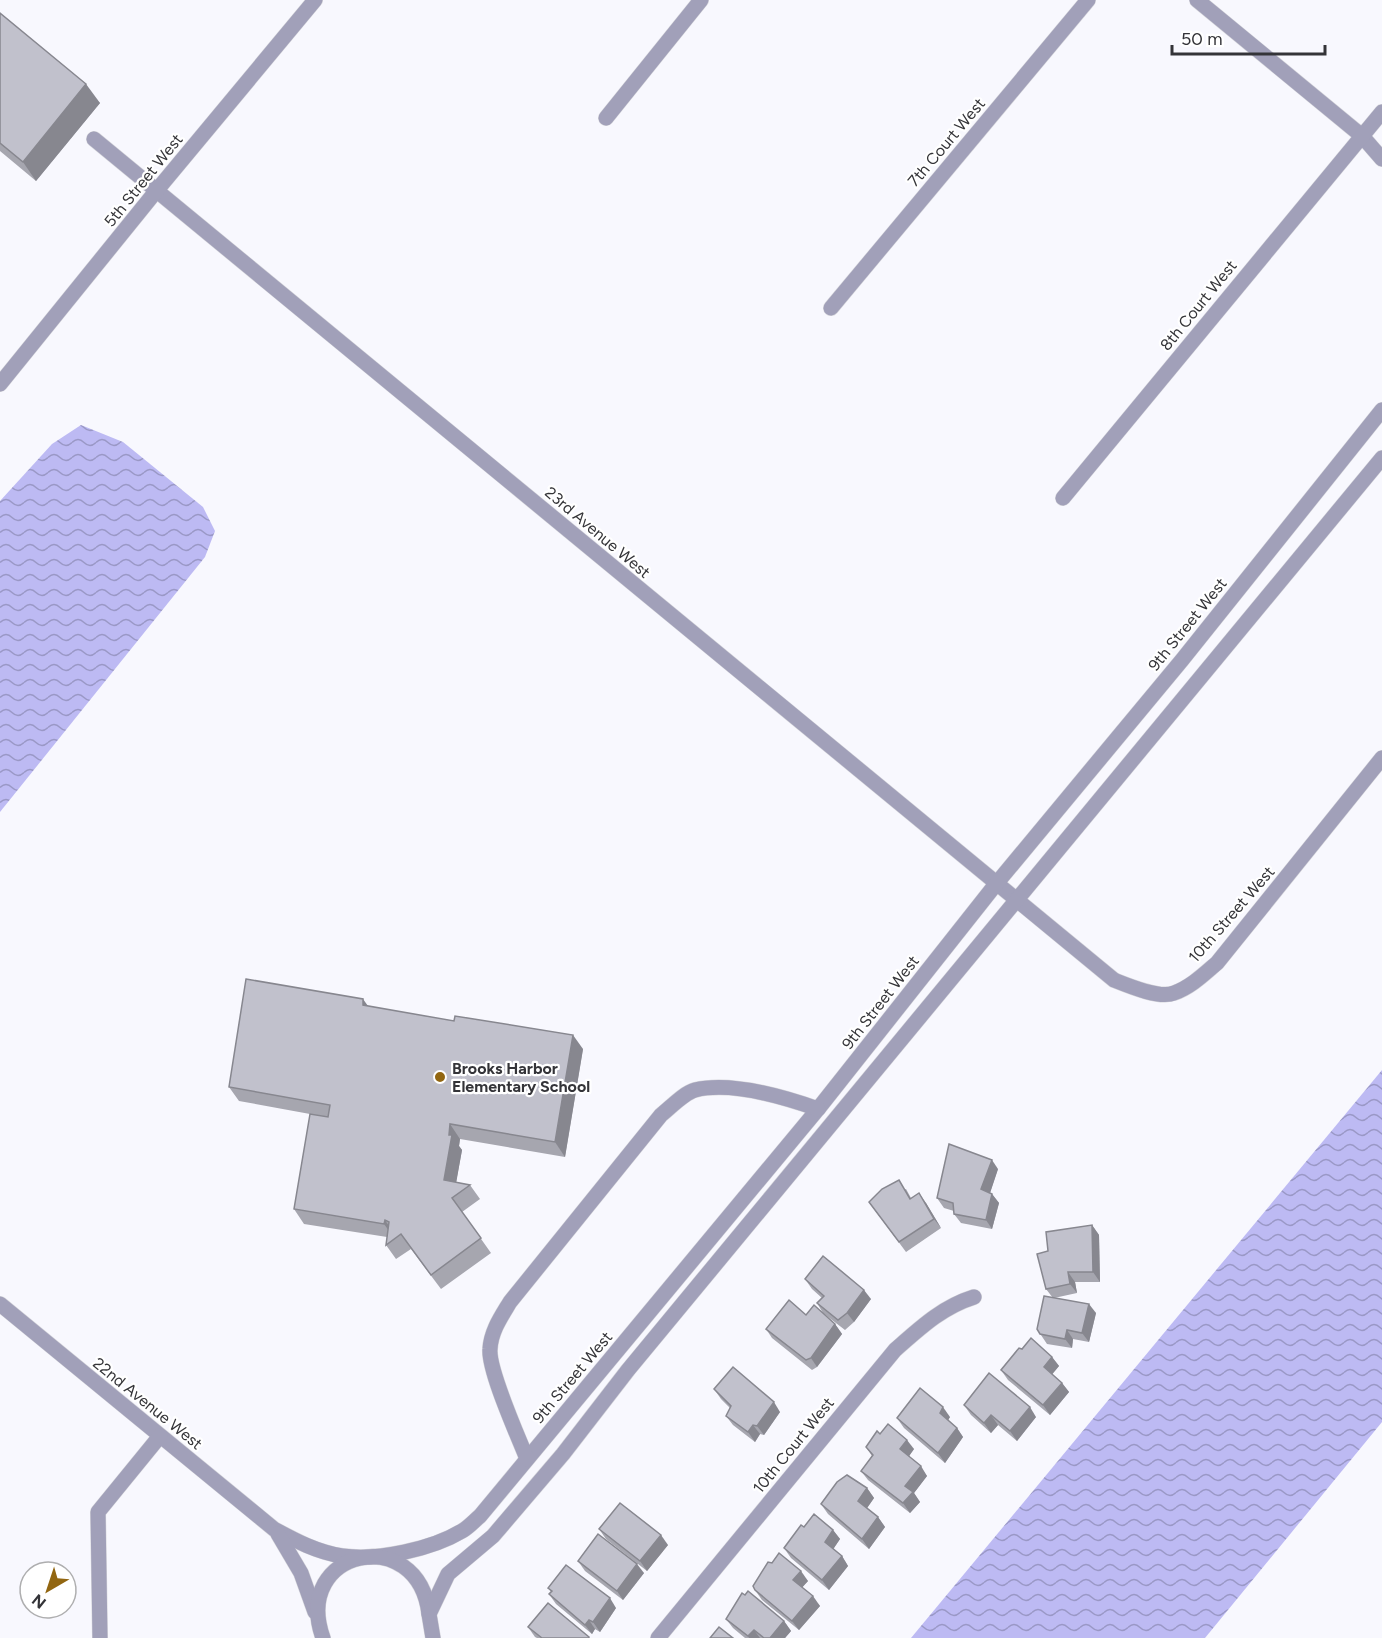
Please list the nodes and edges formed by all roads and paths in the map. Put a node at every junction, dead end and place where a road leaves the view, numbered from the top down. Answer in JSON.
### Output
{"nodes":[{"id":1,"x":315,"y":0,"type":"edge"},
{"id":2,"x":701,"y":0,"type":"edge"},
{"id":3,"x":1088,"y":0,"type":"edge"},
{"id":4,"x":1197,"y":0,"type":"edge"},
{"id":5,"x":1382,"y":112,"type":"edge"},
{"id":6,"x":606,"y":118,"type":"dead end"},
{"id":7,"x":1362,"y":136,"type":"junction"},
{"id":8,"x":94,"y":139,"type":"dead end"},
{"id":9,"x":1382,"y":146,"type":"edge"},
{"id":10,"x":1382,"y":159,"type":"edge"},
{"id":11,"x":156,"y":190,"type":"junction"},
{"id":12,"x":831,"y":308,"type":"dead end"},
{"id":13,"x":0,"y":384,"type":"edge"},
{"id":14,"x":1382,"y":410,"type":"edge"},
{"id":15,"x":1382,"y":458,"type":"edge"},
{"id":16,"x":1063,"y":498,"type":"dead end"},
{"id":17,"x":1382,"y":758,"type":"edge"},
{"id":18,"x":996,"y":884,"type":"junction"},
{"id":19,"x":1016,"y":901,"type":"junction"},
{"id":20,"x":818,"y":1109,"type":"junction"},
{"id":21,"x":974,"y":1297,"type":"dead end"},
{"id":22,"x":0,"y":1305,"type":"edge"},
{"id":23,"x":160,"y":1436,"type":"junction"},
{"id":24,"x":527,"y":1460,"type":"junction"},
{"id":25,"x":274,"y":1529,"type":"junction"},
{"id":26,"x":366,"y":1557,"type":"junction"},
{"id":27,"x":429,"y":1614,"type":"junction"},
{"id":28,"x":317,"y":1621,"type":"junction"},
{"id":29,"x":100,"y":1638,"type":"edge"},
{"id":30,"x":321,"y":1638,"type":"edge"},
{"id":31,"x":423,"y":1638,"type":"edge"},
{"id":32,"x":433,"y":1638,"type":"edge"},
{"id":33,"x":658,"y":1638,"type":"edge"}],
"edges":[{"from":1,"to":11,"type":"street","name":"5th Street West"},
{"from":2,"to":6,"type":"street"},
{"from":3,"to":12,"type":"street","name":"7th Court West"},
{"from":4,"to":7,"type":"street"},
{"from":5,"to":7,"type":"street","name":"8th Court West"},
{"from":7,"to":9,"type":"street"},
{"from":7,"to":10,"type":"street"},
{"from":7,"to":16,"type":"street","name":"8th Court West"},
{"from":8,"to":11,"type":"street","name":"23rd Avenue West"},
{"from":11,"to":13,"type":"street","name":"5th Street West"},
{"from":11,"to":18,"type":"street","name":"23rd Avenue West"},
{"from":14,"to":18,"type":"street","name":"9th Street West"},
{"from":15,"to":19,"type":"street"},
{"from":17,"to":19,"type":"street","name":"10th Street West"},
{"from":18,"to":19,"type":"street","name":"23rd Avenue West"},
{"from":18,"to":20,"type":"street","name":"9th Street West"},
{"from":19,"to":27,"type":"street"},
{"from":20,"to":24,"type":"street","name":"9th Street West"},
{"from":20,"to":24,"type":"street"},
{"from":21,"to":33,"type":"street","name":"10th Court West"},
{"from":22,"to":23,"type":"street","name":"22nd Avenue West"},
{"from":23,"to":25,"type":"street","name":"22nd Avenue West"},
{"from":23,"to":29,"type":"street"},
{"from":24,"to":26,"type":"street","name":"9th Street West"},
{"from":25,"to":26,"type":"street","name":"22nd Avenue West"},
{"from":25,"to":28,"type":"street","name":"22nd Avenue West"},
{"from":26,"to":27,"type":"street"},
{"from":26,"to":28,"type":"street"},
{"from":27,"to":31,"type":"street"},
{"from":27,"to":32,"type":"street"},
{"from":28,"to":30,"type":"street","name":"22nd Avenue West"}]}
